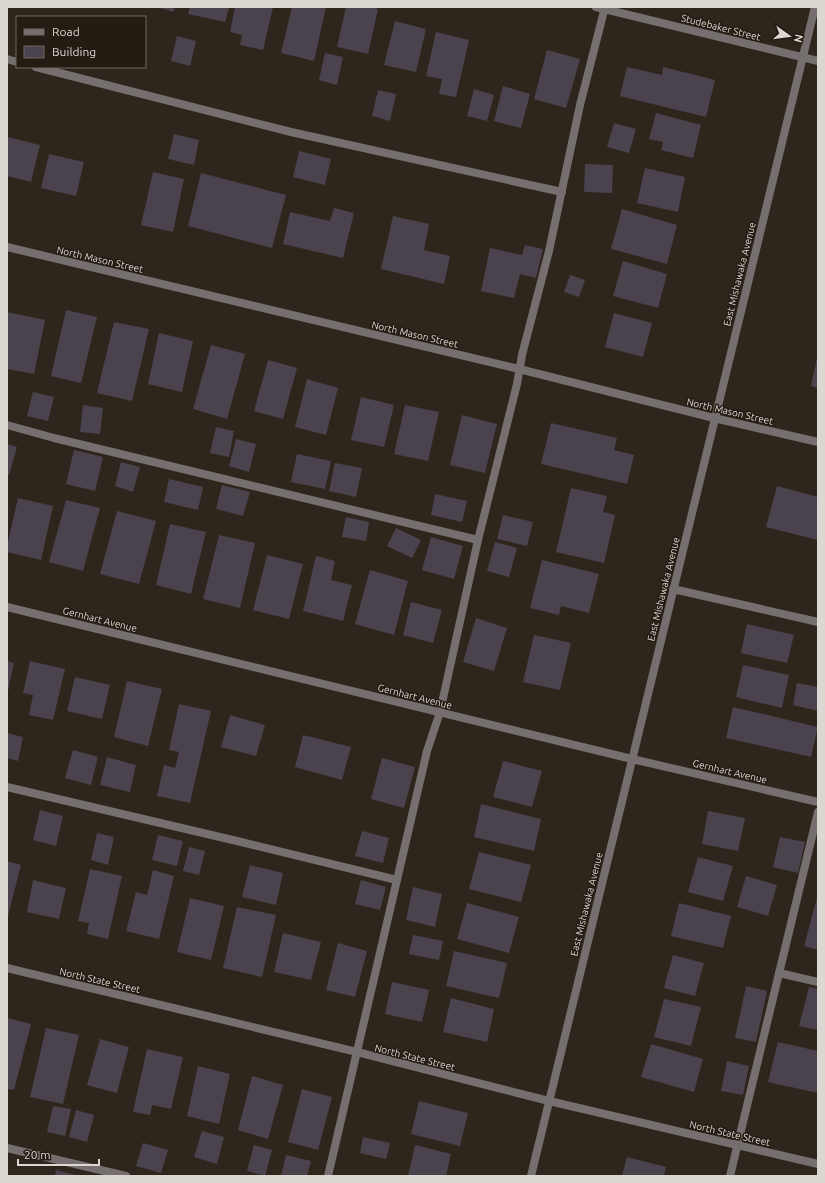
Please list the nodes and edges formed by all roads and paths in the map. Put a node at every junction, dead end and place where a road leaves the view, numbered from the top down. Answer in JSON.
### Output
{"nodes":[{"id":1,"x":815,"y":7,"type":"edge"},
{"id":2,"x":602,"y":8,"type":"edge"},
{"id":3,"x":802,"y":58,"type":"junction"},
{"id":4,"x":818,"y":61,"type":"edge"},
{"id":5,"x":40,"y":68,"type":"edge"},
{"id":6,"x":562,"y":192,"type":"junction"},
{"id":7,"x":7,"y":247,"type":"edge"},
{"id":8,"x":519,"y":369,"type":"junction"},
{"id":9,"x":714,"y":418,"type":"junction"},
{"id":10,"x":7,"y":425,"type":"edge"},
{"id":11,"x":818,"y":442,"type":"edge"},
{"id":12,"x":478,"y":540,"type":"junction"},
{"id":13,"x":673,"y":588,"type":"junction"},
{"id":14,"x":7,"y":607,"type":"edge"},
{"id":15,"x":818,"y":622,"type":"edge"},
{"id":16,"x":440,"y":712,"type":"junction"},
{"id":17,"x":632,"y":759,"type":"junction"},
{"id":18,"x":7,"y":787,"type":"edge"},
{"id":19,"x":818,"y":802,"type":"edge"},
{"id":20,"x":818,"y":812,"type":"edge"},
{"id":21,"x":397,"y":880,"type":"junction"},
{"id":22,"x":7,"y":968,"type":"edge"},
{"id":23,"x":779,"y":973,"type":"junction"},
{"id":24,"x":818,"y":982,"type":"edge"},
{"id":25,"x":357,"y":1052,"type":"junction"},
{"id":26,"x":549,"y":1101,"type":"junction"},
{"id":27,"x":737,"y":1145,"type":"junction"},
{"id":28,"x":7,"y":1148,"type":"edge"},
{"id":29,"x":818,"y":1164,"type":"edge"},
{"id":30,"x":126,"y":1176,"type":"edge"},
{"id":31,"x":328,"y":1176,"type":"edge"},
{"id":32,"x":530,"y":1176,"type":"edge"},
{"id":33,"x":730,"y":1176,"type":"edge"}],
"edges":[{"from":1,"to":3,"type":"street","name":"East Mishawaka Avenue"},
{"from":2,"to":3,"type":"street","name":"Studebaker Street"},
{"from":2,"to":6,"type":"street"},
{"from":3,"to":4,"type":"street","name":"Studebaker Street"},
{"from":3,"to":9,"type":"street","name":"East Mishawaka Avenue"},
{"from":5,"to":6,"type":"street"},
{"from":6,"to":8,"type":"street"},
{"from":7,"to":8,"type":"street","name":"North Mason Street"},
{"from":8,"to":9,"type":"street","name":"North Mason Street"},
{"from":8,"to":12,"type":"street"},
{"from":9,"to":11,"type":"street","name":"North Mason Street"},
{"from":9,"to":13,"type":"street","name":"East Mishawaka Avenue"},
{"from":10,"to":12,"type":"street"},
{"from":12,"to":16,"type":"street"},
{"from":13,"to":15,"type":"street"},
{"from":13,"to":17,"type":"street","name":"East Mishawaka Avenue"},
{"from":14,"to":16,"type":"street","name":"Gernhart Avenue"},
{"from":16,"to":17,"type":"street","name":"Gernhart Avenue"},
{"from":16,"to":21,"type":"street"},
{"from":17,"to":19,"type":"street","name":"Gernhart Avenue"},
{"from":17,"to":26,"type":"street","name":"East Mishawaka Avenue"},
{"from":18,"to":21,"type":"street"},
{"from":20,"to":23,"type":"street"},
{"from":21,"to":25,"type":"street"},
{"from":22,"to":25,"type":"street","name":"North State Street"},
{"from":23,"to":24,"type":"street"},
{"from":23,"to":27,"type":"street"},
{"from":25,"to":26,"type":"street","name":"North State Street"},
{"from":25,"to":31,"type":"street"},
{"from":26,"to":27,"type":"street","name":"North State Street"},
{"from":26,"to":32,"type":"street","name":"East Mishawaka Avenue"},
{"from":27,"to":29,"type":"street","name":"North State Street"},
{"from":27,"to":33,"type":"street"},
{"from":28,"to":30,"type":"street"}]}
